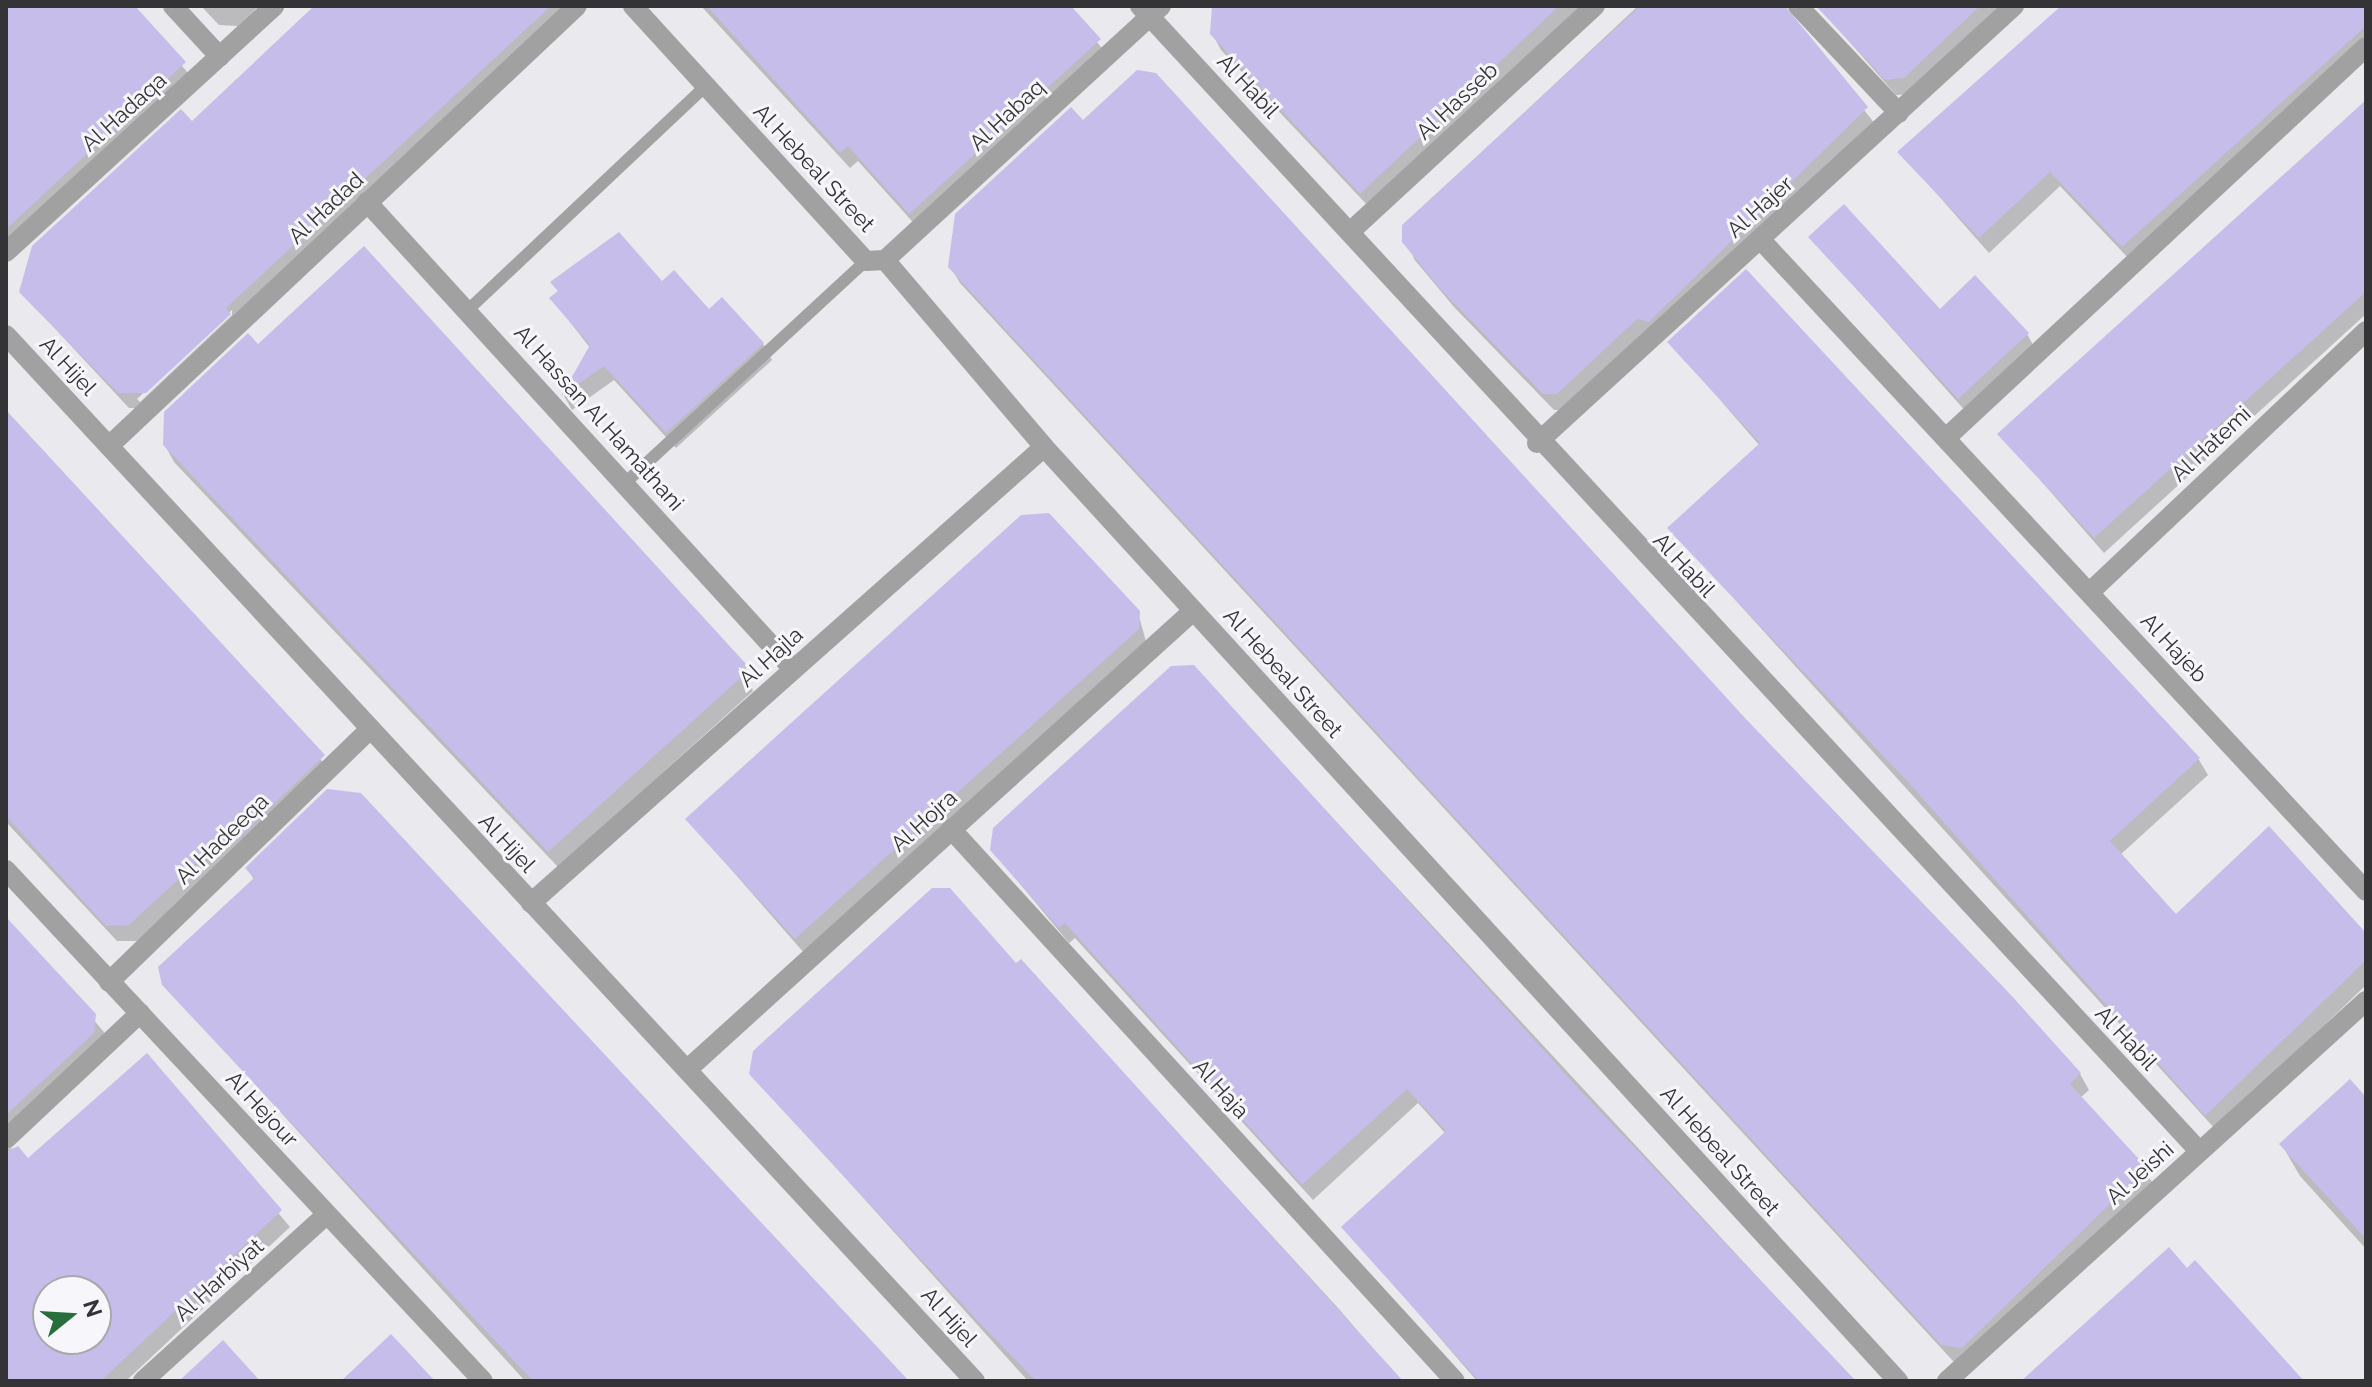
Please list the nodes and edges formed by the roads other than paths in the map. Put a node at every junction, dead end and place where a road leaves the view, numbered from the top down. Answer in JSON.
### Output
{"nodes":[{"id":1,"x":173,"y":6,"type":"edge"},
{"id":2,"x":274,"y":6,"type":"edge"},
{"id":3,"x":577,"y":6,"type":"edge"},
{"id":4,"x":633,"y":6,"type":"edge"},
{"id":5,"x":1595,"y":6,"type":"edge"},
{"id":6,"x":1798,"y":6,"type":"edge"},
{"id":7,"x":2014,"y":6,"type":"edge"},
{"id":8,"x":1150,"y":10,"type":"edge"},
{"id":9,"x":2366,"y":47,"type":"edge"},
{"id":10,"x":220,"y":57,"type":"junction"},
{"id":11,"x":706,"y":86,"type":"junction"},
{"id":12,"x":1899,"y":113,"type":"junction"},
{"id":13,"x":367,"y":202,"type":"junction"},
{"id":14,"x":1351,"y":231,"type":"junction"},
{"id":15,"x":1760,"y":239,"type":"junction"},
{"id":16,"x":6,"y":252,"type":"edge"},
{"id":17,"x":876,"y":261,"type":"junction"},
{"id":18,"x":469,"y":309,"type":"junction"},
{"id":19,"x":2366,"y":331,"type":"edge"},
{"id":20,"x":6,"y":335,"type":"edge"},
{"id":21,"x":1946,"y":438,"type":"junction"},
{"id":22,"x":1537,"y":443,"type":"junction"},
{"id":23,"x":109,"y":446,"type":"junction"},
{"id":24,"x":1044,"y":447,"type":"junction"},
{"id":25,"x":625,"y":483,"type":"junction"},
{"id":26,"x":2090,"y":592,"type":"junction"},
{"id":27,"x":1193,"y":611,"type":"junction"},
{"id":28,"x":793,"y":669,"type":"junction"},
{"id":29,"x":369,"y":730,"type":"junction"},
{"id":30,"x":951,"y":829,"type":"junction"},
{"id":31,"x":6,"y":870,"type":"edge"},
{"id":32,"x":2366,"y":891,"type":"edge"},
{"id":33,"x":531,"y":903,"type":"junction"},
{"id":34,"x":109,"y":982,"type":"junction"},
{"id":35,"x":2366,"y":1001,"type":"edge"},
{"id":36,"x":140,"y":1013,"type":"junction"},
{"id":37,"x":689,"y":1068,"type":"junction"},
{"id":38,"x":6,"y":1139,"type":"edge"},
{"id":39,"x":2199,"y":1151,"type":"junction"},
{"id":40,"x":327,"y":1214,"type":"junction"},
{"id":41,"x":143,"y":1381,"type":"edge"},
{"id":42,"x":483,"y":1381,"type":"edge"},
{"id":43,"x":975,"y":1381,"type":"edge"},
{"id":44,"x":1455,"y":1381,"type":"edge"},
{"id":45,"x":1898,"y":1381,"type":"edge"},
{"id":46,"x":1947,"y":1381,"type":"edge"}],
"edges":[{"from":1,"to":10,"type":"street"},
{"from":2,"to":10,"type":"street","name":"Al Hadaqa"},
{"from":3,"to":13,"type":"street","name":"Al Hadad"},
{"from":4,"to":11,"type":"street","name":"Al Hebeal Street"},
{"from":5,"to":14,"type":"street","name":"Al Hasseb"},
{"from":6,"to":12,"type":"street"},
{"from":7,"to":12,"type":"street","name":"Al Hajer"},
{"from":8,"to":14,"type":"street","name":"Al Habil"},
{"from":8,"to":17,"type":"street","name":"Al Habaq"},
{"from":9,"to":21,"type":"street"},
{"from":10,"to":16,"type":"street","name":"Al Hadaqa"},
{"from":11,"to":17,"type":"street","name":"Al Hebeal Street"},
{"from":11,"to":18,"type":"lane"},
{"from":12,"to":15,"type":"street","name":"Al Hajer"},
{"from":13,"to":18,"type":"street","name":"Al Hassan Al Hamathani"},
{"from":13,"to":23,"type":"street","name":"Al Hadad"},
{"from":14,"to":22,"type":"street","name":"Al Habil"},
{"from":15,"to":21,"type":"street","name":"Al Hajeb"},
{"from":15,"to":22,"type":"street","name":"Al Hajer"},
{"from":17,"to":24,"type":"street","name":"Al Hebeal Street"},
{"from":17,"to":25,"type":"lane"},
{"from":18,"to":25,"type":"street","name":"Al Hassan Al Hamathani"},
{"from":19,"to":26,"type":"street","name":"Al Hatemi"},
{"from":20,"to":23,"type":"street","name":"Al Hijel"},
{"from":21,"to":26,"type":"street","name":"Al Hajeb"},
{"from":22,"to":39,"type":"street","name":"Al Habil"},
{"from":23,"to":29,"type":"street","name":"Al Hijel"},
{"from":24,"to":27,"type":"street","name":"Al Hebeal Street"},
{"from":24,"to":28,"type":"street","name":"Al Hajla"},
{"from":25,"to":28,"type":"street","name":"Al Hassan Al Hamathani"},
{"from":26,"to":32,"type":"street","name":"Al Hajeb"},
{"from":27,"to":30,"type":"street","name":"Al Hojra"},
{"from":27,"to":45,"type":"street","name":"Al Hebeal Street"},
{"from":28,"to":33,"type":"street","name":"Al Hajla"},
{"from":29,"to":33,"type":"street","name":"Al Hijel"},
{"from":29,"to":34,"type":"street","name":"Al Hadeeqa"},
{"from":30,"to":37,"type":"street","name":"Al Hojra"},
{"from":30,"to":44,"type":"street","name":"Al Haja"},
{"from":31,"to":34,"type":"street","name":"Al Hejour"},
{"from":33,"to":37,"type":"street","name":"Al Hijel"},
{"from":34,"to":36,"type":"street","name":"Al Hejour"},
{"from":35,"to":39,"type":"street","name":"Al Jeishi"},
{"from":36,"to":38,"type":"street"},
{"from":36,"to":40,"type":"street","name":"Al Hejour"},
{"from":37,"to":43,"type":"street","name":"Al Hijel"},
{"from":39,"to":46,"type":"street","name":"Al Jeishi"},
{"from":40,"to":41,"type":"street","name":"Al Harbiyat"},
{"from":40,"to":42,"type":"street","name":"Al Hejour"}]}
